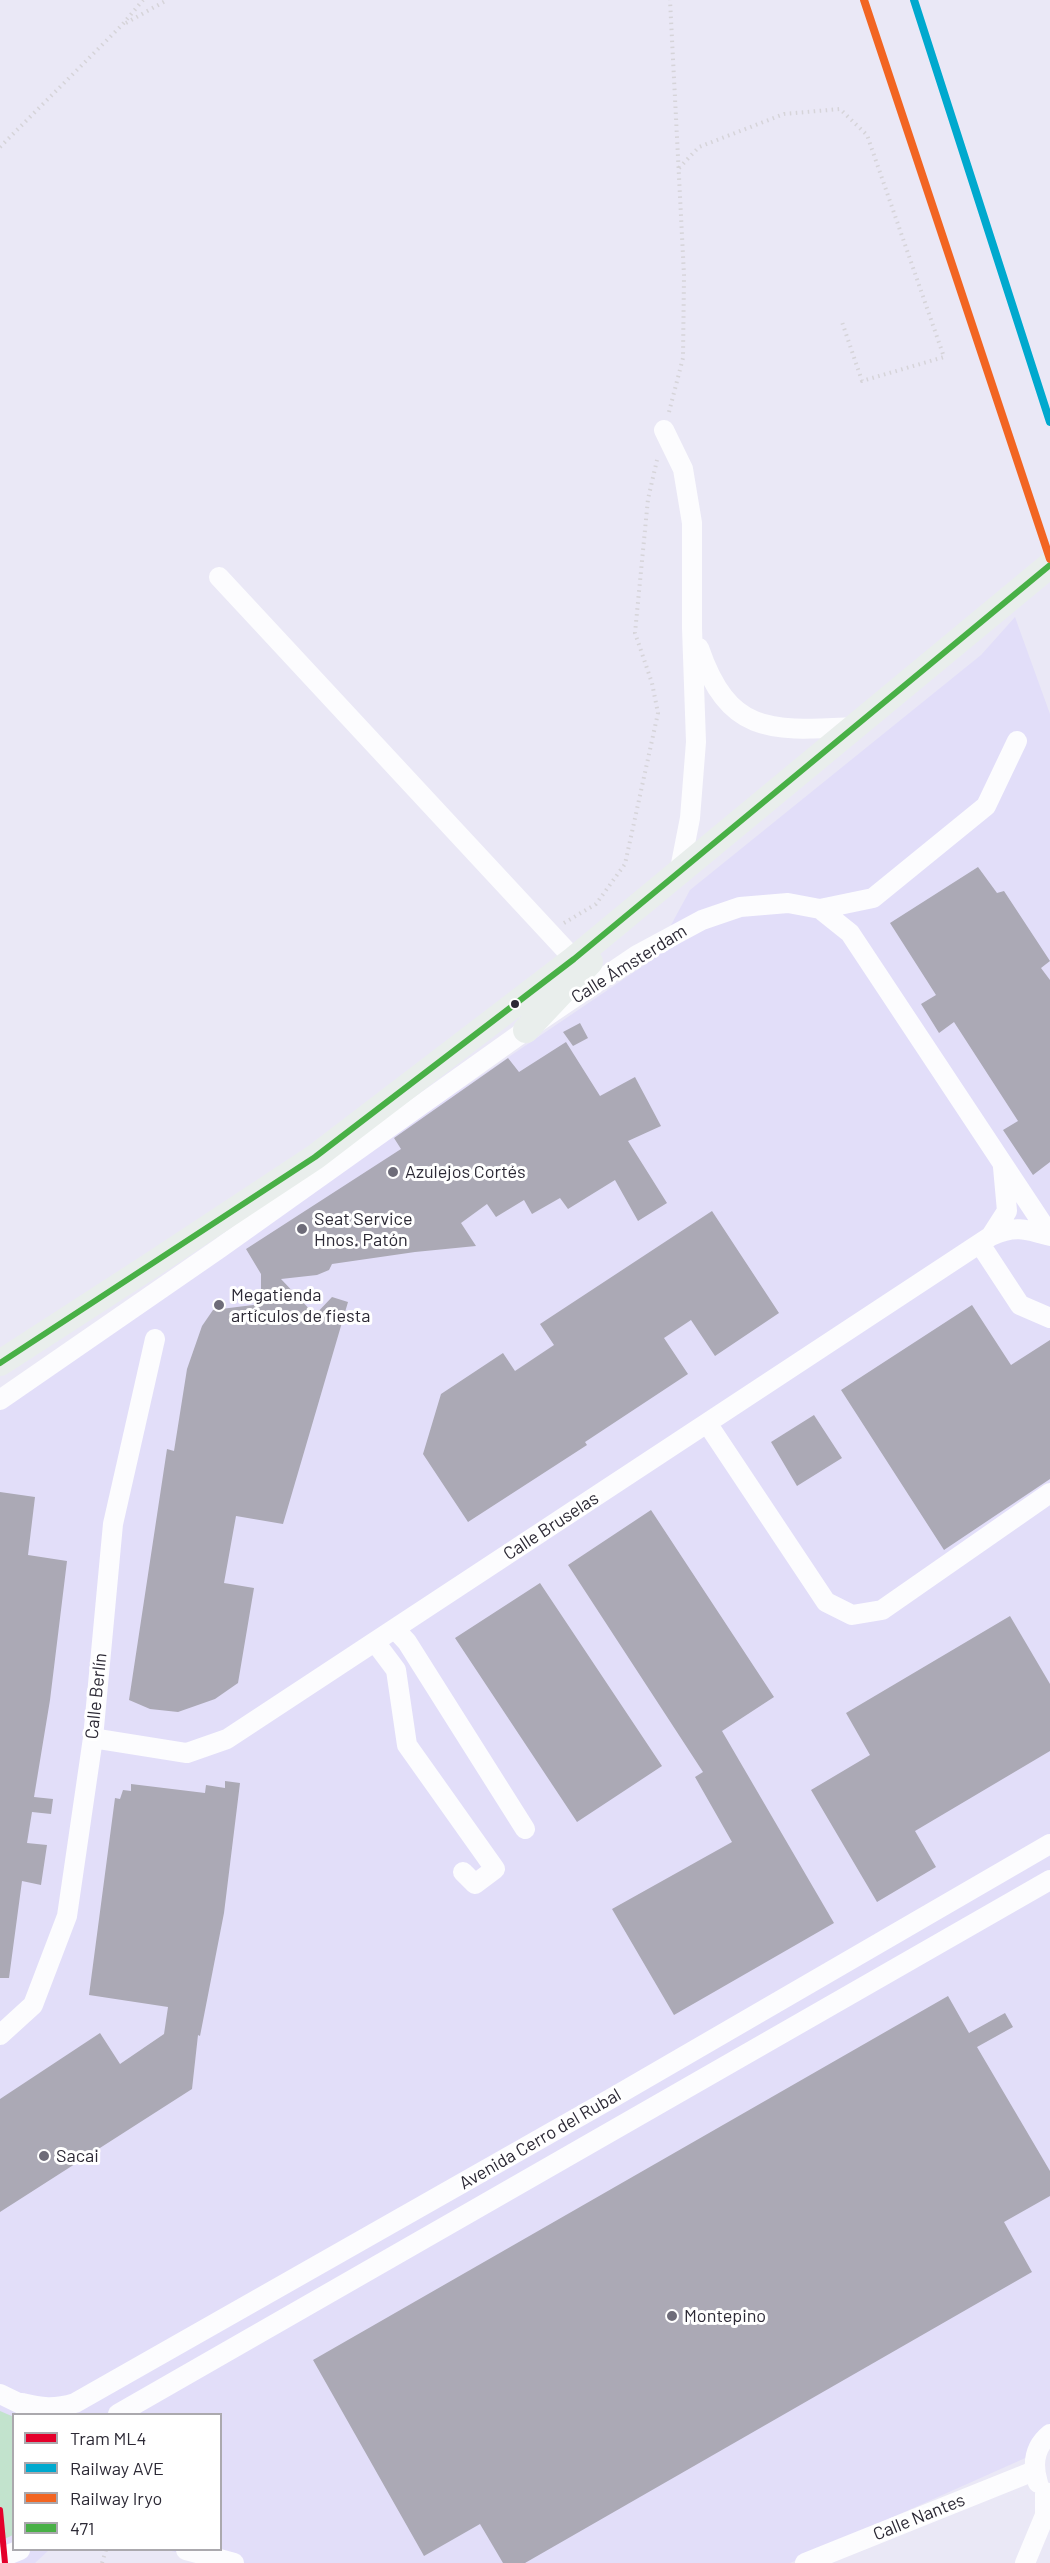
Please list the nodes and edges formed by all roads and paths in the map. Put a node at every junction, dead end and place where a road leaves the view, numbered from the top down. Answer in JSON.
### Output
{"nodes":[{"id":1,"x":143,"y":0,"type":"edge"},
{"id":2,"x":167,"y":0,"type":"edge"},
{"id":3,"x":670,"y":0,"type":"edge"},
{"id":4,"x":122,"y":25,"type":"junction"},
{"id":5,"x":0,"y":147,"type":"edge"},
{"id":6,"x":679,"y":168,"type":"junction"},
{"id":7,"x":840,"y":319,"type":"dead end"},
{"id":8,"x":664,"y":430,"type":"junction"},
{"id":9,"x":1050,"y":566,"type":"edge"},
{"id":10,"x":219,"y":577,"type":"dead end"},
{"id":11,"x":692,"y":628,"type":"junction"},
{"id":12,"x":853,"y":728,"type":"junction"},
{"id":13,"x":1017,"y":741,"type":"dead end"},
{"id":14,"x":681,"y":869,"type":"junction"},
{"id":15,"x":658,"y":888,"type":"junction"},
{"id":16,"x":820,"y":909,"type":"junction"},
{"id":17,"x":550,"y":931,"type":"junction"},
{"id":18,"x":574,"y":959,"type":"junction"},
{"id":19,"x":526,"y":1030,"type":"junction"},
{"id":20,"x":1003,"y":1164,"type":"junction"},
{"id":21,"x":1050,"y":1235,"type":"edge"},
{"id":22,"x":985,"y":1240,"type":"junction"},
{"id":23,"x":1050,"y":1317,"type":"edge"},
{"id":24,"x":154,"y":1339,"type":"dead end"},
{"id":25,"x":0,"y":1363,"type":"edge"},
{"id":26,"x":1,"y":1400,"type":"edge"},
{"id":27,"x":707,"y":1423,"type":"junction"},
{"id":28,"x":1050,"y":1493,"type":"edge"},
{"id":29,"x":395,"y":1629,"type":"junction"},
{"id":30,"x":375,"y":1642,"type":"junction"},
{"id":31,"x":93,"y":1738,"type":"junction"},
{"id":32,"x":525,"y":1829,"type":"dead end"},
{"id":33,"x":1050,"y":1844,"type":"edge"},
{"id":34,"x":463,"y":1872,"type":"dead end"},
{"id":35,"x":1050,"y":1880,"type":"edge"},
{"id":36,"x":0,"y":2036,"type":"edge"},
{"id":37,"x":0,"y":2381,"type":"edge"},
{"id":38,"x":20,"y":2403,"type":"edge"},
{"id":39,"x":121,"y":2413,"type":"edge"},
{"id":40,"x":1050,"y":2434,"type":"edge"},
{"id":41,"x":1034,"y":2471,"type":"junction"},
{"id":42,"x":1048,"y":2494,"type":"edge"},
{"id":43,"x":18,"y":2551,"type":"edge"},
{"id":44,"x":190,"y":2551,"type":"edge"},
{"id":45,"x":0,"y":2558,"type":"edge"},
{"id":46,"x":234,"y":2563,"type":"edge"},
{"id":47,"x":805,"y":2563,"type":"edge"},
{"id":48,"x":1025,"y":2563,"type":"edge"}],
"edges":[{"from":1,"to":4,"type":"path"},
{"from":2,"to":4,"type":"path"},
{"from":3,"to":6,"type":"path"},
{"from":4,"to":5,"type":"path"},
{"from":6,"to":7,"type":"path"},
{"from":6,"to":8,"type":"path"},
{"from":8,"to":11,"type":"street"},
{"from":8,"to":17,"type":"path"},
{"from":9,"to":12,"type":"main road"},
{"from":10,"to":17,"type":"street"},
{"from":11,"to":12,"type":"street"},
{"from":11,"to":14,"type":"street"},
{"from":12,"to":14,"type":"main road"},
{"from":13,"to":16,"type":"street"},
{"from":14,"to":15,"type":"main road"},
{"from":15,"to":18,"type":"main road"},
{"from":15,"to":19,"type":"main road"},
{"from":16,"to":19,"type":"street","name":"Calle Ámsterdam"},
{"from":16,"to":20,"type":"street","name":"Calle Ámsterdam"},
{"from":17,"to":18,"type":"street"},
{"from":18,"to":25,"type":"main road"},
{"from":19,"to":26,"type":"street","name":"Calle Ámsterdam"},
{"from":20,"to":21,"type":"street","name":"Calle Ámsterdam"},
{"from":20,"to":22,"type":"street"},
{"from":21,"to":22,"type":"street"},
{"from":22,"to":23,"type":"street"},
{"from":22,"to":27,"type":"street","name":"Calle Bruselas"},
{"from":24,"to":31,"type":"street","name":"Calle Berlín"},
{"from":27,"to":28,"type":"street"},
{"from":27,"to":29,"type":"street","name":"Calle Bruselas"},
{"from":29,"to":30,"type":"street","name":"Calle Bruselas"},
{"from":29,"to":32,"type":"street"},
{"from":30,"to":31,"type":"street","name":"Calle Bruselas"},
{"from":30,"to":34,"type":"street"},
{"from":31,"to":36,"type":"street","name":"Calle Berlín"},
{"from":33,"to":38,"type":"street","name":"Avenida Cerro del Rubal"},
{"from":35,"to":39,"type":"street","name":"Avenida Cerro del Rubal"},
{"from":37,"to":38,"type":"street"},
{"from":40,"to":41,"type":"street"},
{"from":41,"to":42,"type":"street"},
{"from":41,"to":47,"type":"street","name":"Calle Nantes"},
{"from":42,"to":48,"type":"street"},
{"from":43,"to":45,"type":"street"},
{"from":44,"to":46,"type":"street"}]}
